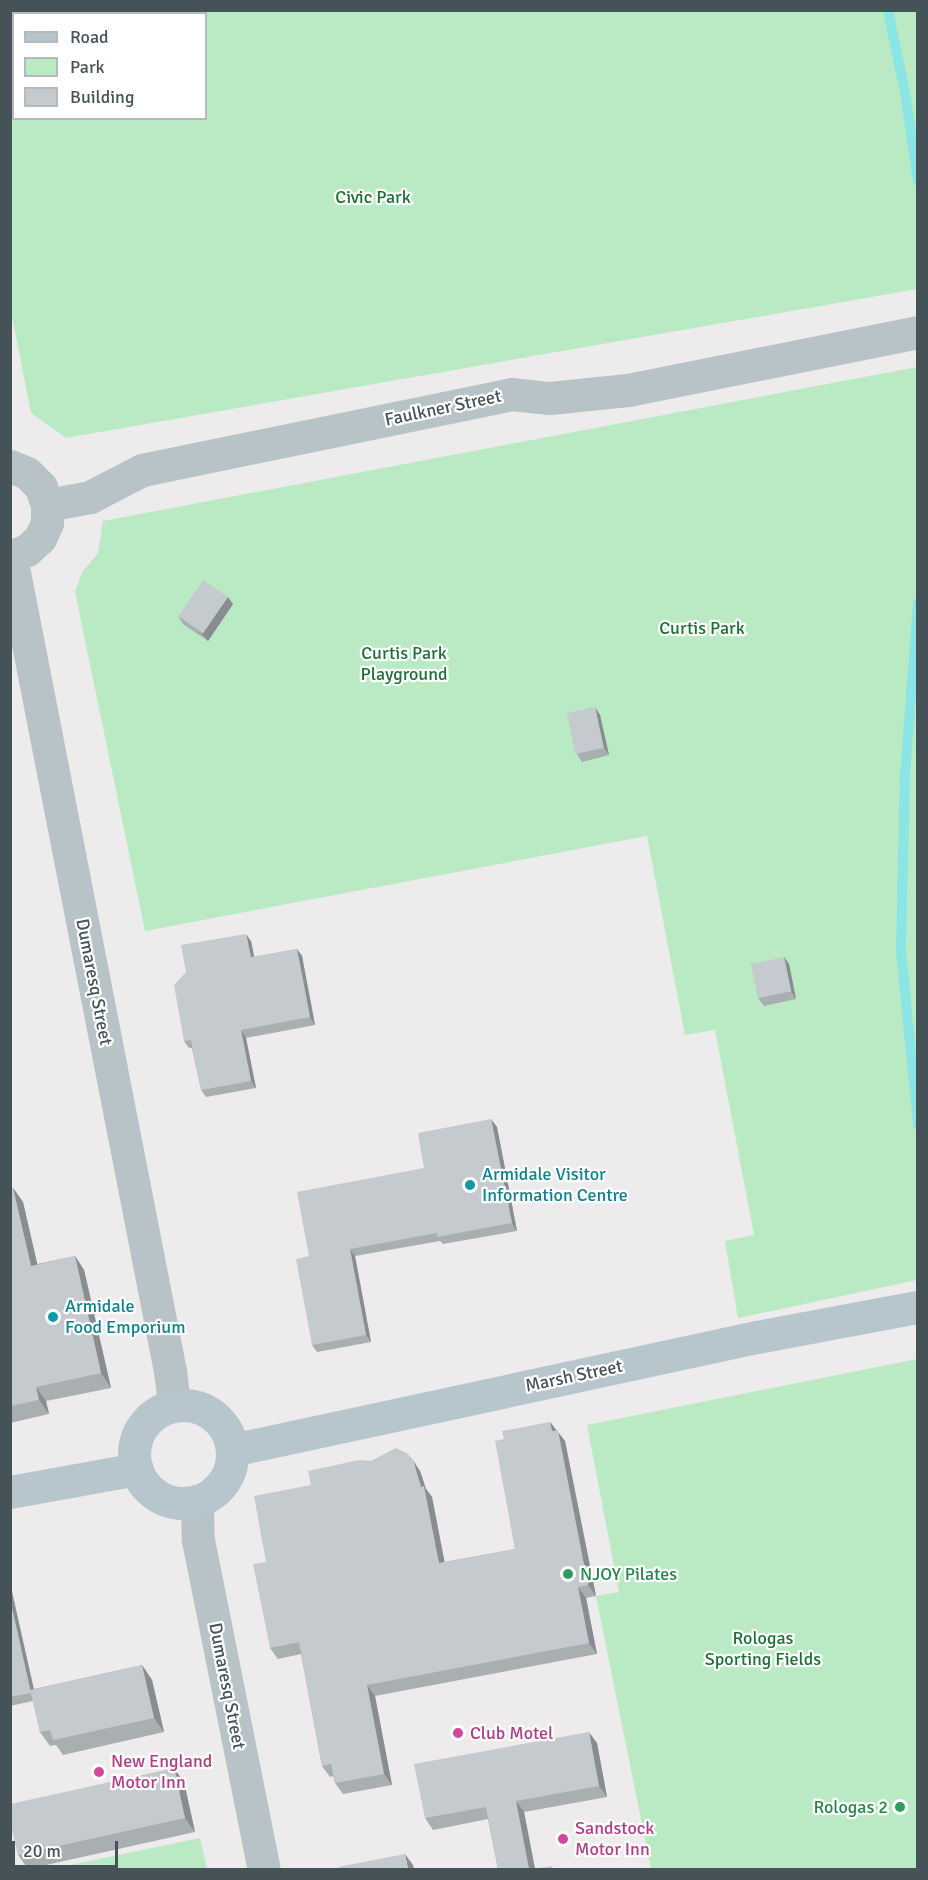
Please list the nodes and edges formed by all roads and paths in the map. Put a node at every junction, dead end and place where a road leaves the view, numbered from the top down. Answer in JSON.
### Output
{"nodes":[{"id":1,"x":918,"y":332,"type":"edge"},
{"id":2,"x":10,"y":466,"type":"edge"},
{"id":3,"x":47,"y":505,"type":"junction"},
{"id":4,"x":11,"y":557,"type":"edge"},
{"id":5,"x":918,"y":1307,"type":"edge"},
{"id":6,"x":174,"y":1406,"type":"junction"},
{"id":7,"x":232,"y":1450,"type":"junction"},
{"id":8,"x":137,"y":1469,"type":"junction"},
{"id":9,"x":10,"y":1492,"type":"edge"},
{"id":10,"x":196,"y":1501,"type":"junction"},
{"id":11,"x":264,"y":1869,"type":"edge"}],
"edges":[{"from":1,"to":3,"type":"street","name":"Faulkner Street"},
{"from":2,"to":3,"type":"street"},
{"from":3,"to":4,"type":"street"},
{"from":4,"to":6,"type":"street","name":"Dumaresq Street"},
{"from":5,"to":7,"type":"main road","name":"Marsh Street"},
{"from":6,"to":7,"type":"main road"},
{"from":6,"to":8,"type":"main road"},
{"from":7,"to":10,"type":"main road"},
{"from":8,"to":9,"type":"main road"},
{"from":8,"to":10,"type":"main road"},
{"from":10,"to":11,"type":"street","name":"Dumaresq Street"}]}
